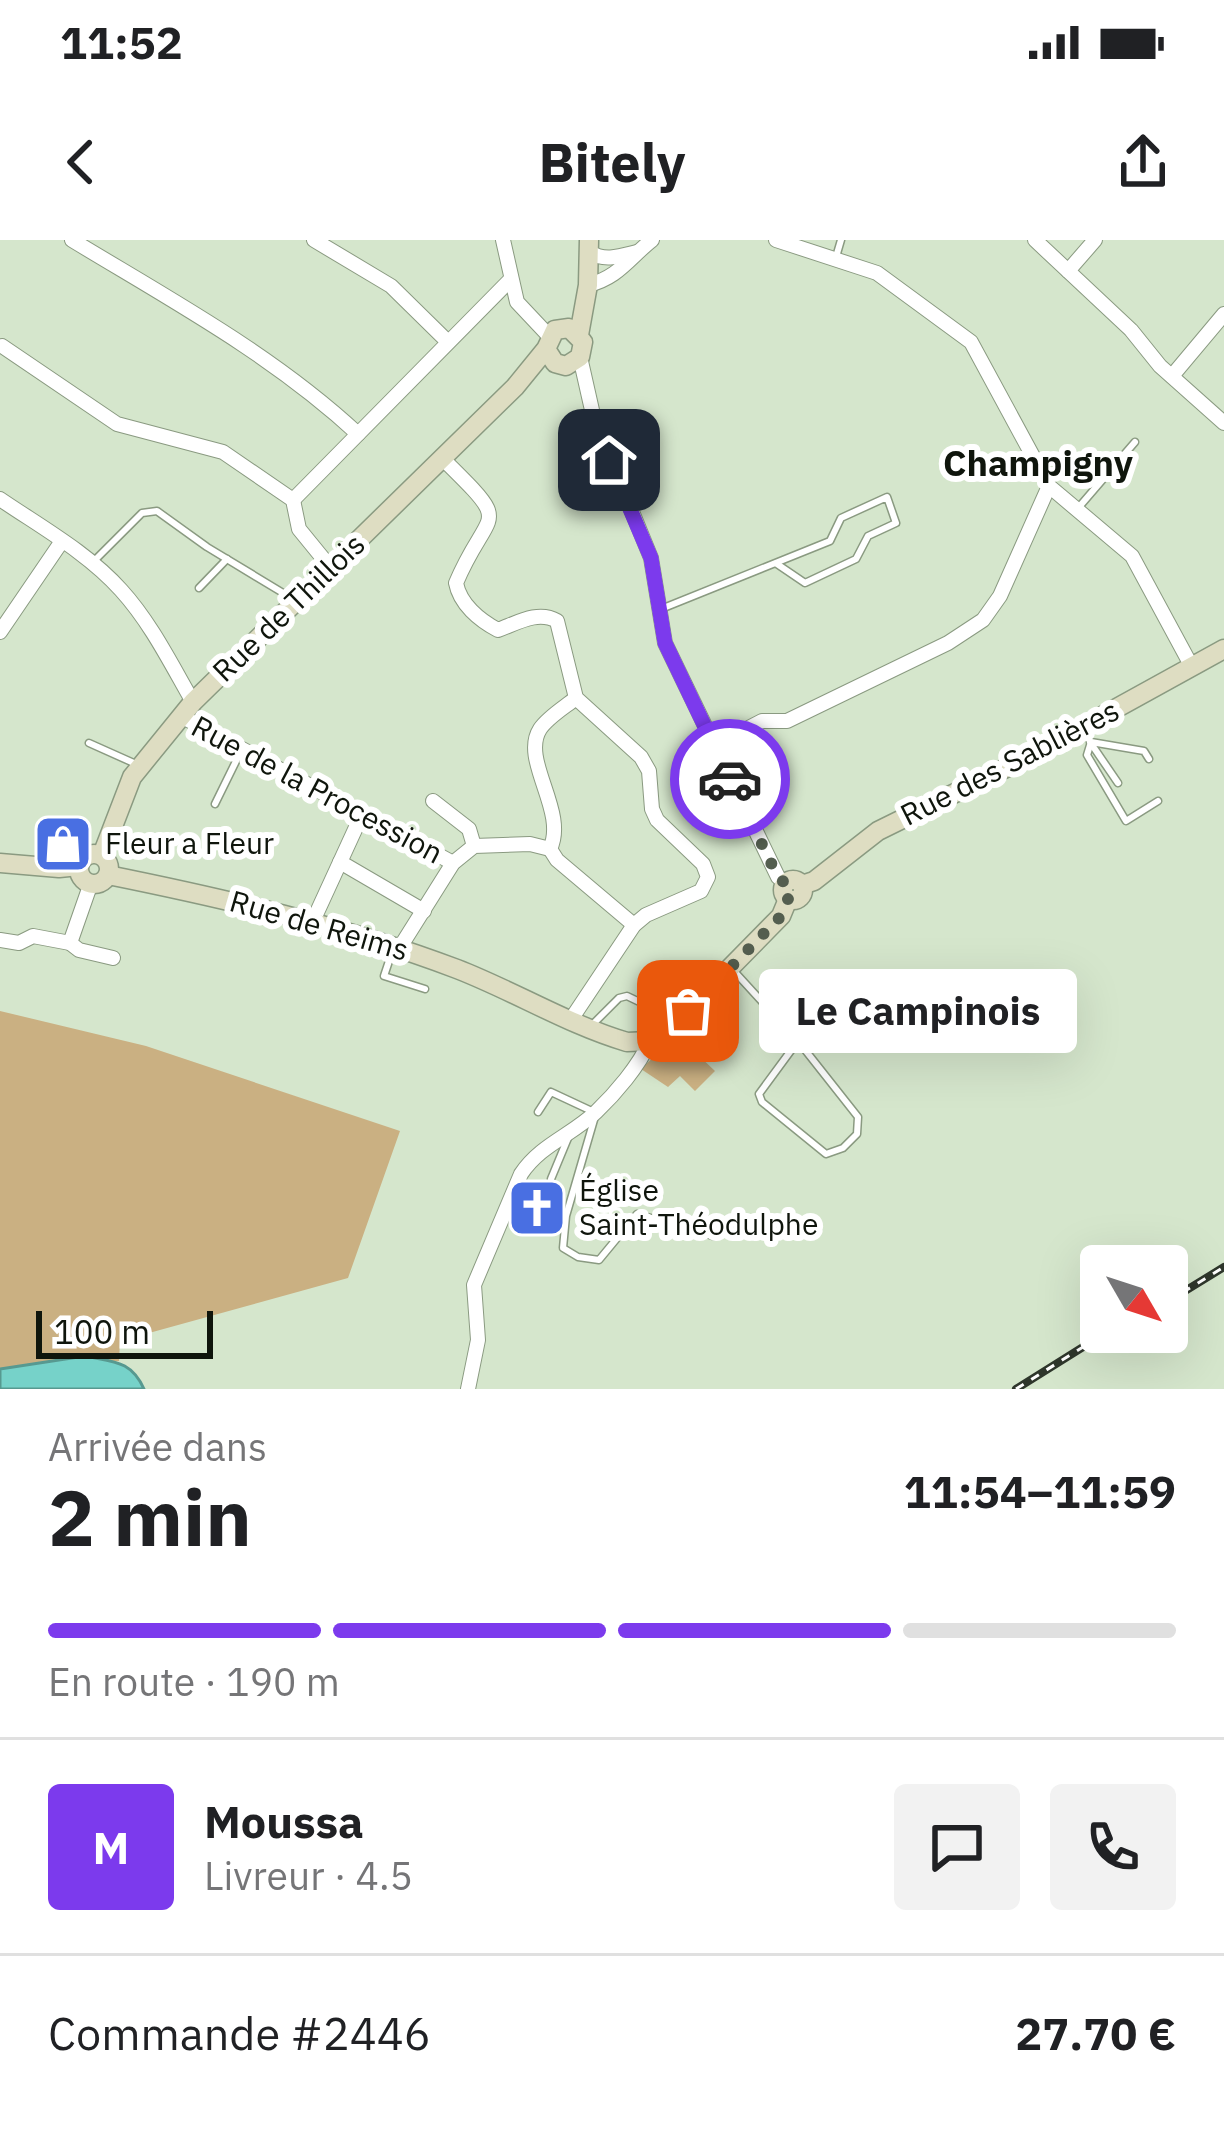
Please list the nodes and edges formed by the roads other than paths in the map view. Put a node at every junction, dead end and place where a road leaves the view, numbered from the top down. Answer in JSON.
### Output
{"nodes":[{"id":1,"x":314,"y":240,"type":"edge"},
{"id":2,"x":502,"y":240,"type":"edge"},
{"id":3,"x":652,"y":240,"type":"edge"},
{"id":4,"x":776,"y":240,"type":"edge"},
{"id":5,"x":841,"y":240,"type":"edge"},
{"id":6,"x":1034,"y":240,"type":"edge"},
{"id":7,"x":1095,"y":240,"type":"edge"},
{"id":8,"x":71,"y":241,"type":"edge"},
{"id":9,"x":589,"y":246,"type":"edge"},
{"id":10,"x":637,"y":252,"type":"junction"},
{"id":11,"x":836,"y":257,"type":"junction"},
{"id":12,"x":1067,"y":271,"type":"junction"},
{"id":13,"x":511,"y":279,"type":"junction"},
{"id":14,"x":587,"y":290,"type":"junction"},
{"id":15,"x":1224,"y":314,"type":"edge"},
{"id":16,"x":448,"y":342,"type":"junction"},
{"id":17,"x":2,"y":346,"type":"edge"},
{"id":18,"x":562,"y":347,"type":"junction"},
{"id":19,"x":1172,"y":376,"type":"junction"},
{"id":20,"x":1224,"y":423,"type":"edge"},
{"id":21,"x":358,"y":434,"type":"junction"},
{"id":22,"x":1135,"y":442,"type":"dead end"},
{"id":23,"x":443,"y":458,"type":"junction"},
{"id":24,"x":1049,"y":486,"type":"junction"},
{"id":25,"x":0,"y":499,"type":"edge"},
{"id":26,"x":293,"y":500,"type":"junction"},
{"id":27,"x":1077,"y":509,"type":"junction"},
{"id":28,"x":62,"y":541,"type":"junction"},
{"id":29,"x":227,"y":559,"type":"junction"},
{"id":30,"x":91,"y":563,"type":"junction"},
{"id":31,"x":777,"y":564,"type":"junction"},
{"id":32,"x":330,"y":567,"type":"junction"},
{"id":33,"x":199,"y":588,"type":"dead end"},
{"id":34,"x":296,"y":601,"type":"junction"},
{"id":35,"x":661,"y":609,"type":"junction"},
{"id":36,"x":0,"y":632,"type":"edge"},
{"id":37,"x":1224,"y":650,"type":"edge"},
{"id":38,"x":1192,"y":667,"type":"junction"},
{"id":39,"x":576,"y":698,"type":"junction"},
{"id":40,"x":187,"y":709,"type":"junction"},
{"id":41,"x":1086,"y":735,"type":"junction"},
{"id":42,"x":88,"y":743,"type":"dead end"},
{"id":43,"x":714,"y":746,"type":"junction"},
{"id":44,"x":243,"y":748,"type":"junction"},
{"id":45,"x":1149,"y":760,"type":"dead end"},
{"id":46,"x":140,"y":766,"type":"junction"},
{"id":47,"x":1118,"y":783,"type":"dead end"},
{"id":48,"x":433,"y":801,"type":"dead end"},
{"id":49,"x":1158,"y":801,"type":"dead end"},
{"id":50,"x":215,"y":804,"type":"dead end"},
{"id":51,"x":358,"y":823,"type":"dead end"},
{"id":52,"x":474,"y":845,"type":"junction"},
{"id":53,"x":550,"y":849,"type":"junction"},
{"id":54,"x":340,"y":862,"type":"junction"},
{"id":55,"x":0,"y":863,"type":"edge"},
{"id":56,"x":453,"y":863,"type":"junction"},
{"id":57,"x":100,"y":871,"type":"junction"},
{"id":58,"x":792,"y":889,"type":"junction"},
{"id":59,"x":424,"y":911,"type":"junction"},
{"id":60,"x":314,"y":921,"type":"junction"},
{"id":61,"x":634,"y":925,"type":"junction"},
{"id":62,"x":0,"y":940,"type":"edge"},
{"id":63,"x":70,"y":943,"type":"junction"},
{"id":64,"x":402,"y":950,"type":"junction"},
{"id":65,"x":113,"y":958,"type":"dead end"},
{"id":66,"x":730,"y":967,"type":"junction"},
{"id":67,"x":425,"y":989,"type":"dead end"},
{"id":68,"x":678,"y":1021,"type":"junction"},
{"id":69,"x":581,"y":1023,"type":"junction"},
{"id":70,"x":650,"y":1041,"type":"junction"},
{"id":71,"x":798,"y":1041,"type":"junction"},
{"id":72,"x":538,"y":1112,"type":"dead end"},
{"id":73,"x":596,"y":1113,"type":"junction"},
{"id":74,"x":571,"y":1130,"type":"junction"},
{"id":75,"x":550,"y":1179,"type":"dead end"},
{"id":76,"x":713,"y":1236,"type":"dead end"},
{"id":77,"x":468,"y":1389,"type":"edge"}],
"edges":[{"from":1,"to":16,"type":"street"},
{"from":2,"to":13,"type":"street"},
{"from":3,"to":10,"type":"street"},
{"from":4,"to":11,"type":"street"},
{"from":5,"to":11,"type":"lane"},
{"from":6,"to":12,"type":"street"},
{"from":7,"to":12,"type":"street"},
{"from":8,"to":21,"type":"street"},
{"from":9,"to":10,"type":"street"},
{"from":9,"to":14,"type":"street"},
{"from":10,"to":14,"type":"street"},
{"from":11,"to":24,"type":"street"},
{"from":12,"to":19,"type":"street"},
{"from":13,"to":16,"type":"street"},
{"from":13,"to":18,"type":"street"},
{"from":14,"to":18,"type":"street"},
{"from":15,"to":19,"type":"street"},
{"from":16,"to":21,"type":"street"},
{"from":17,"to":26,"type":"street"},
{"from":18,"to":23,"type":"street","name":"Rue de Thillois"},
{"from":18,"to":35,"type":"street"},
{"from":19,"to":20,"type":"street"},
{"from":21,"to":26,"type":"street"},
{"from":22,"to":27,"type":"lane"},
{"from":23,"to":32,"type":"street","name":"Rue de Thillois"},
{"from":23,"to":39,"type":"street"},
{"from":24,"to":27,"type":"street"},
{"from":24,"to":43,"type":"street"},
{"from":25,"to":28,"type":"street"},
{"from":26,"to":32,"type":"street"},
{"from":27,"to":38,"type":"street"},
{"from":28,"to":30,"type":"street"},
{"from":28,"to":36,"type":"street"},
{"from":29,"to":30,"type":"lane"},
{"from":29,"to":33,"type":"lane"},
{"from":29,"to":34,"type":"lane"},
{"from":30,"to":40,"type":"street"},
{"from":31,"to":31,"type":"lane"},
{"from":31,"to":35,"type":"lane"},
{"from":32,"to":34,"type":"street","name":"Rue de Thillois"},
{"from":34,"to":40,"type":"street","name":"Rue de Thillois"},
{"from":35,"to":43,"type":"street"},
{"from":37,"to":38,"type":"street","name":"Rue des Sablières"},
{"from":38,"to":41,"type":"street","name":"Rue des Sablières"},
{"from":39,"to":53,"type":"street"},
{"from":39,"to":61,"type":"street"},
{"from":40,"to":44,"type":"street","name":"Rue de la Procession"},
{"from":40,"to":46,"type":"street","name":"Rue de Thillois"},
{"from":41,"to":45,"type":"lane"},
{"from":41,"to":47,"type":"lane"},
{"from":41,"to":49,"type":"lane"},
{"from":41,"to":58,"type":"street","name":"Rue des Sablières"},
{"from":42,"to":46,"type":"lane"},
{"from":43,"to":58,"type":"street"},
{"from":44,"to":50,"type":"lane"},
{"from":44,"to":56,"type":"street","name":"Rue de la Procession"},
{"from":46,"to":57,"type":"street","name":"Rue de Thillois"},
{"from":48,"to":52,"type":"street"},
{"from":51,"to":54,"type":"street"},
{"from":52,"to":53,"type":"street"},
{"from":52,"to":56,"type":"street"},
{"from":53,"to":61,"type":"street"},
{"from":54,"to":59,"type":"street"},
{"from":54,"to":60,"type":"street"},
{"from":55,"to":57,"type":"street"},
{"from":56,"to":59,"type":"street"},
{"from":57,"to":60,"type":"street","name":"Rue de Reims"},
{"from":57,"to":63,"type":"street"},
{"from":58,"to":66,"type":"street","name":"Rue des Sablières"},
{"from":59,"to":64,"type":"street"},
{"from":60,"to":64,"type":"street","name":"Rue de Reims"},
{"from":61,"to":69,"type":"street"},
{"from":62,"to":63,"type":"street"},
{"from":63,"to":65,"type":"street"},
{"from":64,"to":67,"type":"lane"},
{"from":64,"to":69,"type":"street","name":"Rue de Reims"},
{"from":66,"to":68,"type":"street","name":"Rue des Sablières"},
{"from":66,"to":71,"type":"lane"},
{"from":68,"to":69,"type":"lane"},
{"from":68,"to":70,"type":"street","name":"Rue des Sablières"},
{"from":69,"to":70,"type":"street"},
{"from":70,"to":73,"type":"street"},
{"from":71,"to":71,"type":"lane"},
{"from":72,"to":73,"type":"lane"},
{"from":73,"to":74,"type":"street"},
{"from":73,"to":76,"type":"lane"},
{"from":74,"to":75,"type":"lane"},
{"from":74,"to":77,"type":"street"}]}
